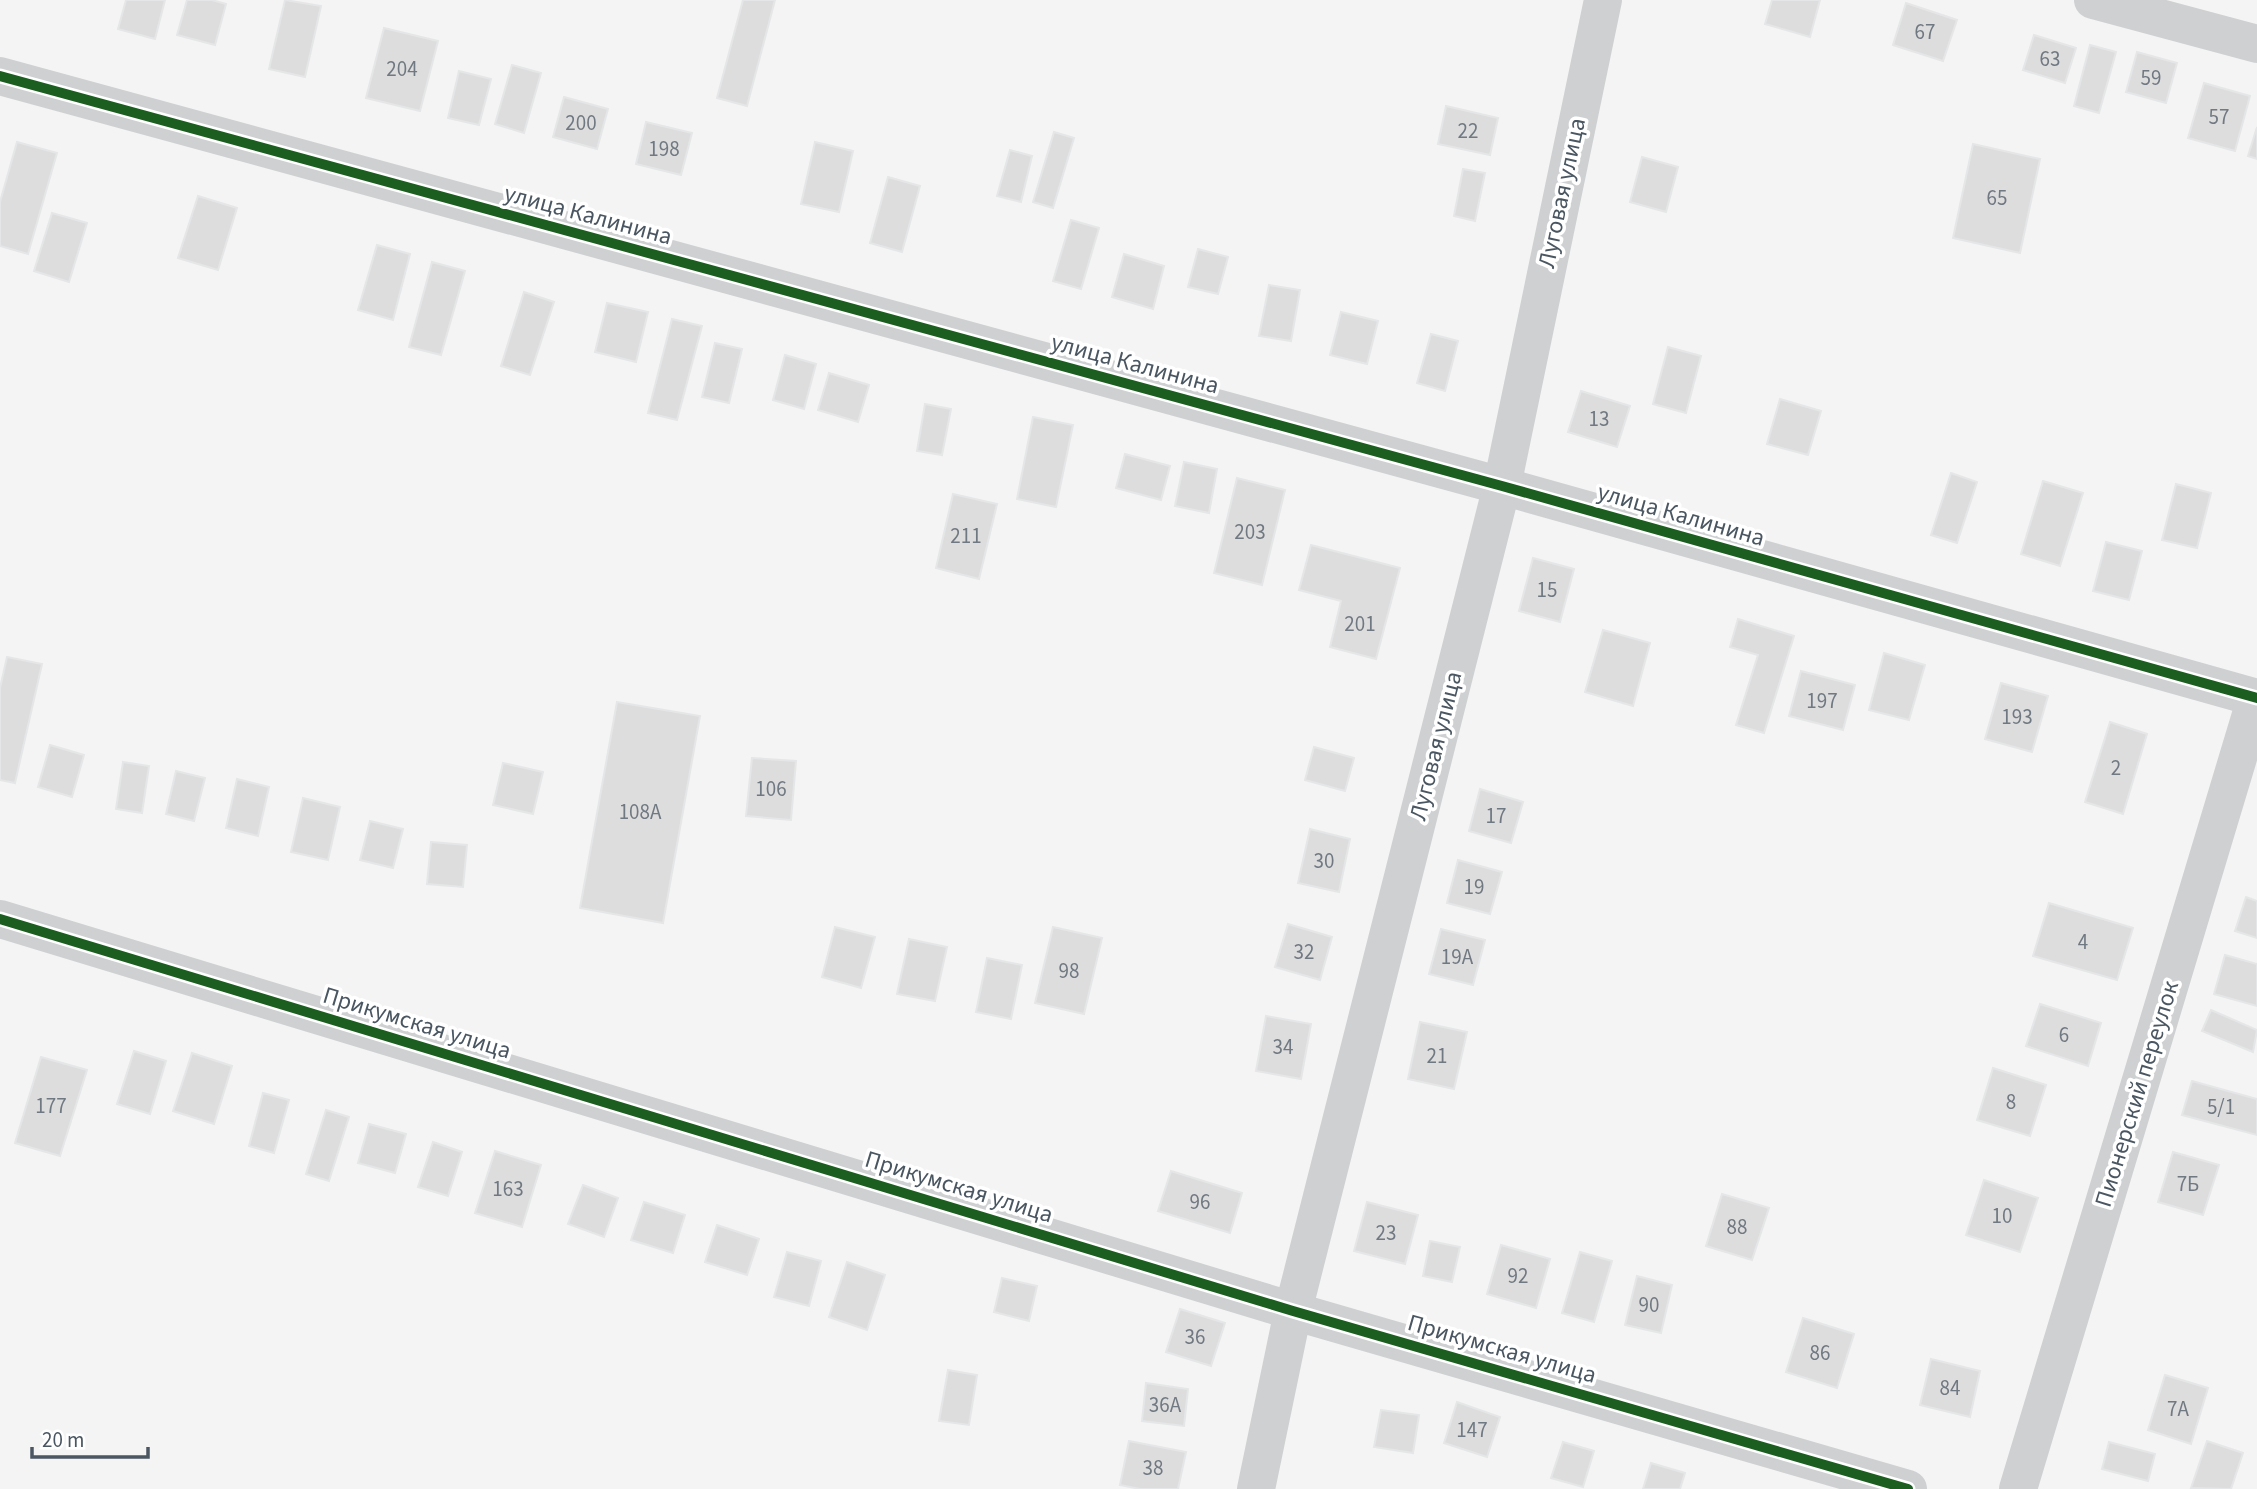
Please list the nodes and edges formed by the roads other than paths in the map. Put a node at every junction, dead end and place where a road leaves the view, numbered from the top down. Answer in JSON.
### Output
{"nodes":[{"id":1,"x":1603,"y":0,"type":"edge"},
{"id":2,"x":2093,"y":0,"type":"edge"},
{"id":3,"x":2257,"y":44,"type":"edge"},
{"id":4,"x":0,"y":76,"type":"edge"},
{"id":5,"x":1502,"y":486,"type":"junction"},
{"id":6,"x":2257,"y":698,"type":"edge"},
{"id":7,"x":0,"y":919,"type":"edge"},
{"id":8,"x":1293,"y":1311,"type":"junction"},
{"id":9,"x":1256,"y":1489,"type":"edge"},
{"id":10,"x":1908,"y":1489,"type":"edge"},
{"id":11,"x":2018,"y":1489,"type":"edge"}],
"edges":[{"from":1,"to":5,"type":"street","name":"Луговая улица"},
{"from":2,"to":3,"type":"street"},
{"from":4,"to":5,"type":"street","name":"улица Калинина"},
{"from":5,"to":6,"type":"street","name":"улица Калинина"},
{"from":5,"to":8,"type":"street","name":"Луговая улица"},
{"from":6,"to":11,"type":"street","name":"Пионерский переулок"},
{"from":7,"to":8,"type":"street","name":"Прикумская улица"},
{"from":8,"to":9,"type":"street","name":"Луговая улица"},
{"from":8,"to":10,"type":"street","name":"Прикумская улица"}]}
